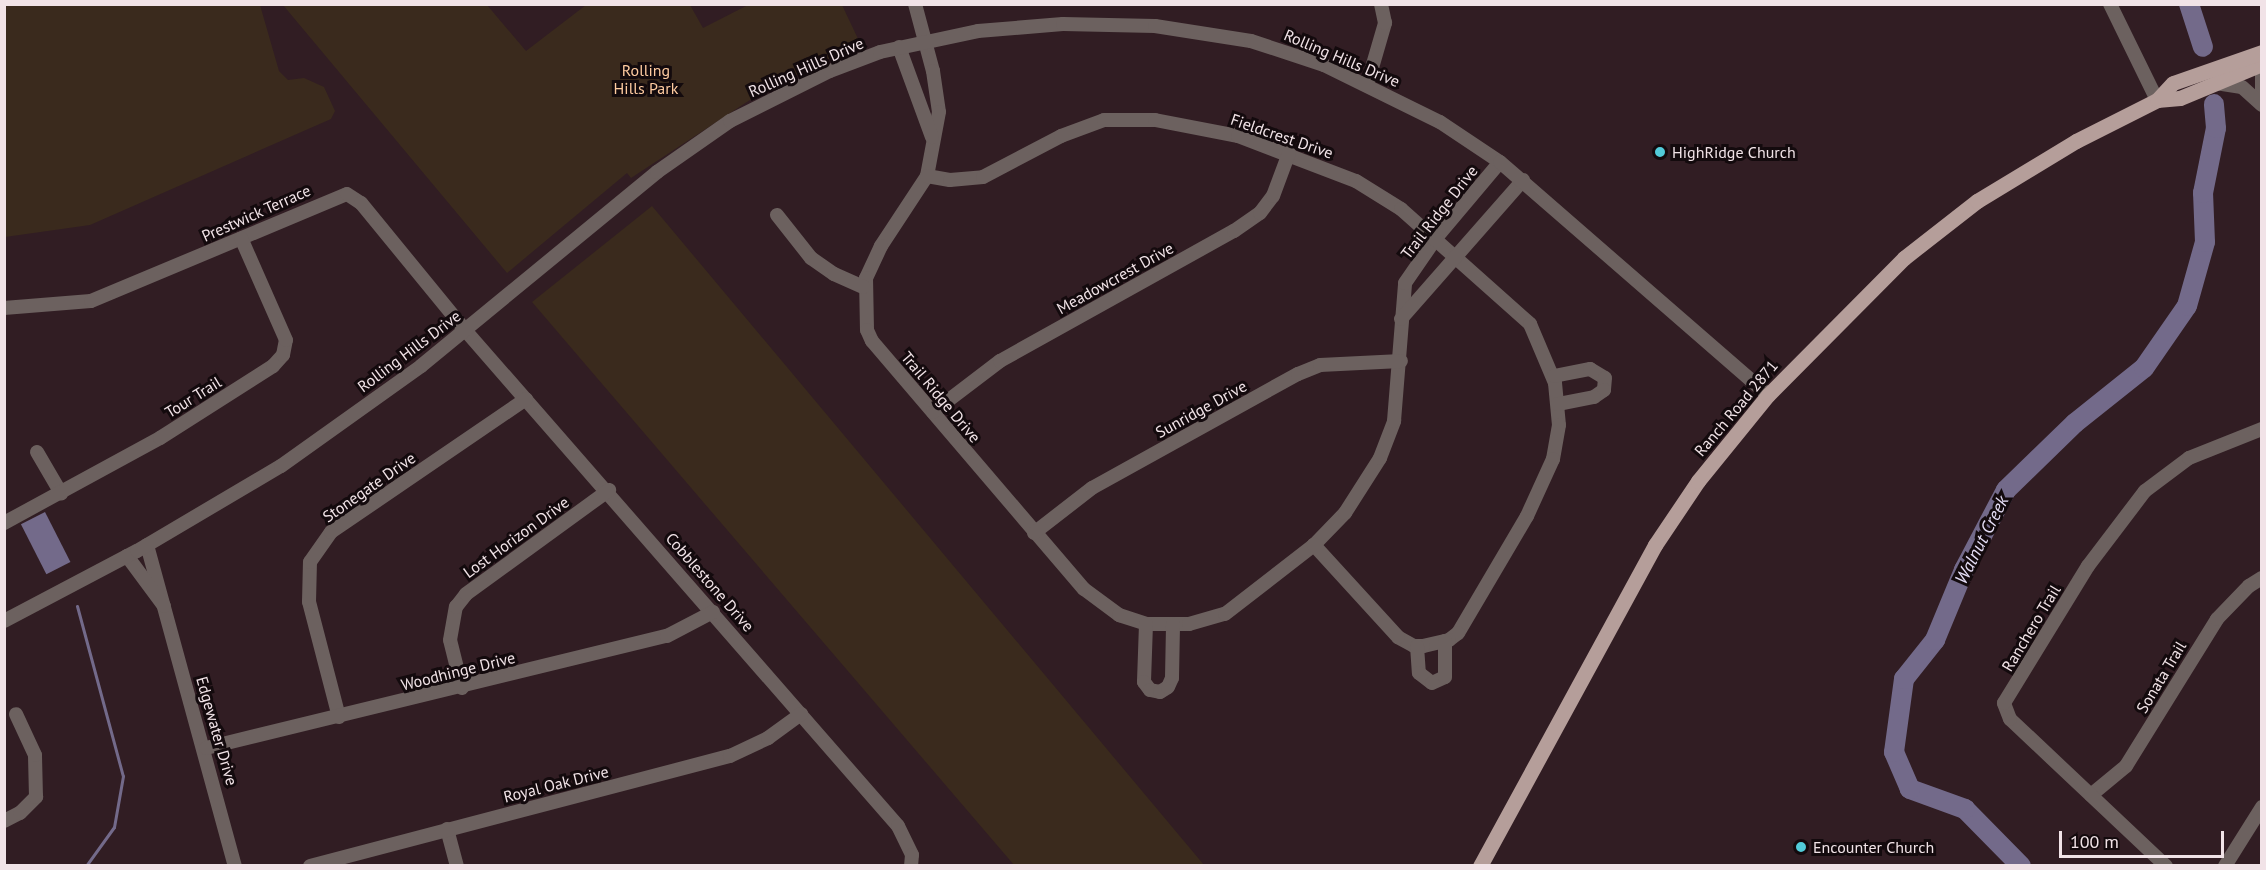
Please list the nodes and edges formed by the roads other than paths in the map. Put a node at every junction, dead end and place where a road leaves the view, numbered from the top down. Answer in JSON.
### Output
{"nodes":[{"id":1,"x":915,"y":4,"type":"edge"},
{"id":2,"x":1381,"y":4,"type":"edge"},
{"id":3,"x":2110,"y":4,"type":"edge"},
{"id":4,"x":925,"y":40,"type":"junction"},
{"id":5,"x":899,"y":47,"type":"junction"},
{"id":6,"x":2262,"y":52,"type":"edge"},
{"id":7,"x":2262,"y":64,"type":"edge"},
{"id":8,"x":2262,"y":74,"type":"edge"},
{"id":9,"x":2216,"y":83,"type":"junction"},
{"id":10,"x":1367,"y":85,"type":"junction"},
{"id":11,"x":2157,"y":100,"type":"junction"},
{"id":12,"x":2261,"y":105,"type":"edge"},
{"id":13,"x":932,"y":137,"type":"junction"},
{"id":14,"x":1289,"y":153,"type":"junction"},
{"id":15,"x":1500,"y":162,"type":"junction"},
{"id":16,"x":927,"y":176,"type":"junction"},
{"id":17,"x":1523,"y":180,"type":"junction"},
{"id":18,"x":777,"y":215,"type":"dead end"},
{"id":19,"x":241,"y":238,"type":"junction"},
{"id":20,"x":1436,"y":238,"type":"junction"},
{"id":21,"x":1457,"y":257,"type":"junction"},
{"id":22,"x":863,"y":287,"type":"junction"},
{"id":23,"x":4,"y":308,"type":"edge"},
{"id":24,"x":1401,"y":319,"type":"junction"},
{"id":25,"x":465,"y":330,"type":"junction"},
{"id":26,"x":1401,"y":361,"type":"junction"},
{"id":27,"x":1554,"y":376,"type":"junction"},
{"id":28,"x":1768,"y":395,"type":"junction"},
{"id":29,"x":526,"y":399,"type":"junction"},
{"id":30,"x":1558,"y":404,"type":"junction"},
{"id":31,"x":933,"y":412,"type":"junction"},
{"id":32,"x":2262,"y":429,"type":"edge"},
{"id":33,"x":37,"y":452,"type":"dead end"},
{"id":34,"x":609,"y":490,"type":"junction"},
{"id":35,"x":60,"y":494,"type":"junction"},
{"id":36,"x":4,"y":523,"type":"edge"},
{"id":37,"x":1035,"y":533,"type":"junction"},
{"id":38,"x":147,"y":545,"type":"junction"},
{"id":39,"x":1314,"y":545,"type":"junction"},
{"id":40,"x":128,"y":556,"type":"junction"},
{"id":41,"x":2262,"y":578,"type":"edge"},
{"id":42,"x":164,"y":606,"type":"junction"},
{"id":43,"x":713,"y":612,"type":"junction"},
{"id":44,"x":4,"y":621,"type":"edge"},
{"id":45,"x":1146,"y":624,"type":"junction"},
{"id":46,"x":1173,"y":624,"type":"junction"},
{"id":47,"x":1445,"y":640,"type":"junction"},
{"id":48,"x":1417,"y":646,"type":"junction"},
{"id":49,"x":462,"y":688,"type":"junction"},
{"id":50,"x":16,"y":714,"type":"dead end"},
{"id":51,"x":801,"y":714,"type":"junction"},
{"id":52,"x":339,"y":717,"type":"junction"},
{"id":53,"x":206,"y":748,"type":"junction"},
{"id":54,"x":2091,"y":795,"type":"junction"},
{"id":55,"x":2262,"y":807,"type":"edge"},
{"id":56,"x":4,"y":821,"type":"edge"},
{"id":57,"x":447,"y":829,"type":"junction"},
{"id":58,"x":236,"y":866,"type":"edge"},
{"id":59,"x":310,"y":866,"type":"edge"},
{"id":60,"x":457,"y":866,"type":"edge"},
{"id":61,"x":911,"y":866,"type":"edge"},
{"id":62,"x":1480,"y":866,"type":"edge"},
{"id":63,"x":2166,"y":866,"type":"edge"},
{"id":64,"x":2225,"y":866,"type":"edge"}],
"edges":[{"from":1,"to":4,"type":"street","name":"Trail Ridge Drive"},
{"from":2,"to":10,"type":"street"},
{"from":3,"to":11,"type":"street"},
{"from":4,"to":5,"type":"street","name":"Rolling Hills Drive"},
{"from":4,"to":10,"type":"street","name":"Rolling Hills Drive"},
{"from":4,"to":13,"type":"street","name":"Trail Ridge Drive"},
{"from":5,"to":13,"type":"street","name":"Trail Ridge Drive"},
{"from":5,"to":25,"type":"street","name":"Rolling Hills Drive"},
{"from":6,"to":11,"type":"main road","name":"Ranch Road 2871"},
{"from":7,"to":9,"type":"main road","name":"Ranch Road 2871"},
{"from":8,"to":12,"type":"street"},
{"from":9,"to":11,"type":"main road","name":"Ranch Road 2871"},
{"from":9,"to":12,"type":"street"},
{"from":10,"to":15,"type":"street","name":"Rolling Hills Drive"},
{"from":11,"to":28,"type":"main road","name":"Ranch Road 2871"},
{"from":13,"to":16,"type":"street","name":"Trail Ridge Drive"},
{"from":14,"to":16,"type":"street","name":"Fieldcrest Drive"},
{"from":14,"to":20,"type":"street","name":"Fieldcrest Drive"},
{"from":14,"to":31,"type":"street","name":"Meadowcrest Drive"},
{"from":15,"to":17,"type":"street","name":"Rolling Hills Drive"},
{"from":15,"to":20,"type":"street","name":"Trail Ridge Drive"},
{"from":16,"to":22,"type":"street","name":"Trail Ridge Drive"},
{"from":17,"to":21,"type":"street"},
{"from":17,"to":28,"type":"street","name":"Rolling Hills Drive"},
{"from":18,"to":22,"type":"street"},
{"from":19,"to":23,"type":"street","name":"Prestwick Terrace"},
{"from":19,"to":25,"type":"street","name":"Prestwick Terrace"},
{"from":19,"to":35,"type":"street","name":"Tour Trail"},
{"from":20,"to":21,"type":"street","name":"Fieldcrest Drive"},
{"from":20,"to":24,"type":"street","name":"Trail Ridge Drive"},
{"from":21,"to":24,"type":"street"},
{"from":21,"to":27,"type":"street","name":"Fieldcrest Drive"},
{"from":22,"to":31,"type":"street","name":"Trail Ridge Drive"},
{"from":24,"to":26,"type":"street","name":"Trail Ridge Drive"},
{"from":25,"to":29,"type":"street","name":"Cobblestone Drive"},
{"from":25,"to":38,"type":"street","name":"Rolling Hills Drive"},
{"from":26,"to":37,"type":"street","name":"Sunridge Drive"},
{"from":26,"to":39,"type":"street","name":"Trail Ridge Drive"},
{"from":27,"to":30,"type":"street","name":"Fieldcrest Drive"},
{"from":27,"to":30,"type":"street"},
{"from":28,"to":62,"type":"main road","name":"Ranch Road 2871"},
{"from":29,"to":34,"type":"street","name":"Cobblestone Drive"},
{"from":29,"to":52,"type":"street","name":"Stonegate Drive"},
{"from":30,"to":47,"type":"street","name":"Fieldcrest Drive"},
{"from":31,"to":37,"type":"street","name":"Trail Ridge Drive"},
{"from":32,"to":54,"type":"street","name":"Ranchero Trail"},
{"from":33,"to":35,"type":"street"},
{"from":34,"to":43,"type":"street","name":"Cobblestone Drive"},
{"from":34,"to":49,"type":"street","name":"Lost Horizon Drive"},
{"from":35,"to":36,"type":"street","name":"Tour Trail"},
{"from":37,"to":45,"type":"street","name":"Trail Ridge Drive"},
{"from":38,"to":40,"type":"street","name":"Rolling Hills Drive"},
{"from":38,"to":42,"type":"street","name":"Edgewater Drive"},
{"from":39,"to":46,"type":"street","name":"Trail Ridge Drive"},
{"from":39,"to":48,"type":"street"},
{"from":40,"to":42,"type":"street","name":"Edgewater Drive"},
{"from":40,"to":44,"type":"street","name":"Rolling Hills Drive"},
{"from":41,"to":54,"type":"street","name":"Sonata Trail"},
{"from":42,"to":53,"type":"street","name":"Edgewater Drive"},
{"from":43,"to":49,"type":"street","name":"Woodhinge Drive"},
{"from":43,"to":51,"type":"street","name":"Cobblestone Drive"},
{"from":45,"to":46,"type":"street","name":"Trail Ridge Drive"},
{"from":45,"to":46,"type":"street"},
{"from":47,"to":48,"type":"street","name":"Fieldcrest Drive"},
{"from":47,"to":48,"type":"street"},
{"from":49,"to":52,"type":"street","name":"Woodhinge Drive"},
{"from":50,"to":56,"type":"street"},
{"from":51,"to":57,"type":"street","name":"Royal Oak Drive"},
{"from":51,"to":61,"type":"street","name":"Cobblestone Drive"},
{"from":52,"to":53,"type":"street","name":"Woodhinge Drive"},
{"from":53,"to":58,"type":"street","name":"Edgewater Drive"},
{"from":54,"to":63,"type":"street","name":"Ranchero Trail"},
{"from":55,"to":64,"type":"street"},
{"from":57,"to":59,"type":"street","name":"Royal Oak Drive"},
{"from":57,"to":60,"type":"street"}]}
